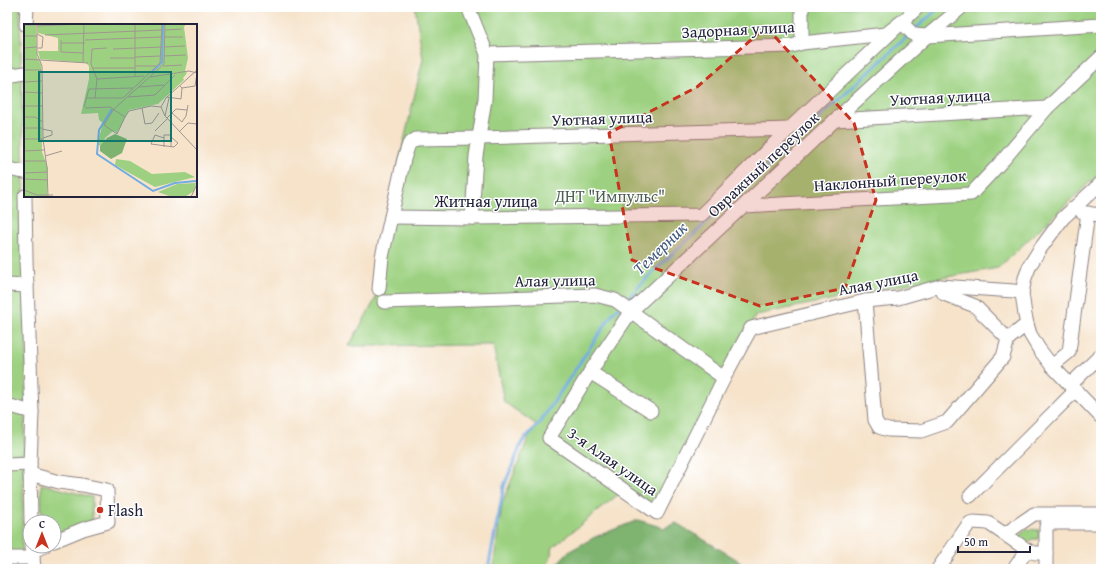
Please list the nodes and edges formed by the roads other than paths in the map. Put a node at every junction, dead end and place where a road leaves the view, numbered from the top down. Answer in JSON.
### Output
{"nodes":[{"id":1,"x":27,"y":7,"type":"edge"},
{"id":2,"x":468,"y":7,"type":"edge"},
{"id":3,"x":802,"y":7,"type":"edge"},
{"id":4,"x":918,"y":7,"type":"edge"},
{"id":5,"x":962,"y":7,"type":"edge"},
{"id":6,"x":901,"y":22,"type":"junction"},
{"id":7,"x":26,"y":24,"type":"edge"},
{"id":8,"x":1101,"y":25,"type":"edge"},
{"id":9,"x":927,"y":36,"type":"junction"},
{"id":10,"x":802,"y":43,"type":"junction"},
{"id":11,"x":487,"y":54,"type":"junction"},
{"id":12,"x":1101,"y":57,"type":"edge"},
{"id":13,"x":24,"y":73,"type":"edge"},
{"id":14,"x":7,"y":76,"type":"edge"},
{"id":15,"x":1047,"y":108,"type":"junction"},
{"id":16,"x":835,"y":120,"type":"junction"},
{"id":17,"x":789,"y":129,"type":"junction"},
{"id":18,"x":479,"y":138,"type":"junction"},
{"id":19,"x":7,"y":169,"type":"edge"},
{"id":20,"x":24,"y":172,"type":"edge"},
{"id":21,"x":1101,"y":183,"type":"edge"},
{"id":22,"x":25,"y":197,"type":"edge"},
{"id":23,"x":744,"y":206,"type":"junction"},
{"id":24,"x":1074,"y":208,"type":"junction"},
{"id":25,"x":1088,"y":213,"type":"junction"},
{"id":26,"x":702,"y":215,"type":"joint"},
{"id":27,"x":1101,"y":215,"type":"edge"},
{"id":28,"x":391,"y":217,"type":"junction"},
{"id":29,"x":472,"y":218,"type":"junction"},
{"id":30,"x":7,"y":285,"type":"edge"},
{"id":31,"x":27,"y":286,"type":"junction"},
{"id":32,"x":940,"y":286,"type":"junction"},
{"id":33,"x":379,"y":289,"type":"dead end"},
{"id":34,"x":1022,"y":292,"type":"junction"},
{"id":35,"x":865,"y":301,"type":"junction"},
{"id":36,"x":384,"y":302,"type":"dead end"},
{"id":37,"x":631,"y":311,"type":"junction"},
{"id":38,"x":1027,"y":324,"type":"junction"},
{"id":39,"x":1008,"y":339,"type":"junction"},
{"id":40,"x":1101,"y":355,"type":"edge"},
{"id":41,"x":1052,"y":366,"type":"junction"},
{"id":42,"x":590,"y":372,"type":"junction"},
{"id":43,"x":724,"y":378,"type":"junction"},
{"id":44,"x":1073,"y":388,"type":"junction"},
{"id":45,"x":7,"y":405,"type":"edge"},
{"id":46,"x":651,"y":411,"type":"dead end"},
{"id":47,"x":32,"y":412,"type":"junction"},
{"id":48,"x":1101,"y":417,"type":"edge"},
{"id":49,"x":549,"y":438,"type":"joint"},
{"id":50,"x":7,"y":465,"type":"edge"},
{"id":51,"x":30,"y":469,"type":"junction"},
{"id":52,"x":970,"y":496,"type":"dead end"},
{"id":53,"x":657,"y":512,"type":"joint"},
{"id":54,"x":31,"y":514,"type":"edge"},
{"id":55,"x":1101,"y":514,"type":"edge"},
{"id":56,"x":1101,"y":524,"type":"edge"},
{"id":57,"x":1005,"y":534,"type":"junction"},
{"id":58,"x":62,"y":538,"type":"edge"},
{"id":59,"x":1027,"y":550,"type":"junction"},
{"id":60,"x":1046,"y":553,"type":"junction"},
{"id":61,"x":35,"y":554,"type":"edge"},
{"id":62,"x":7,"y":558,"type":"edge"},
{"id":63,"x":938,"y":569,"type":"edge"},
{"id":64,"x":1014,"y":569,"type":"edge"},
{"id":65,"x":1046,"y":569,"type":"edge"}],
"edges":[{"from":1,"to":7,"type":"street"},
{"from":2,"to":11,"type":"street"},
{"from":3,"to":10,"type":"street"},
{"from":4,"to":6,"type":"street","name":"Овражный переулок"},
{"from":5,"to":9,"type":"street","name":"Овражный переулок"},
{"from":6,"to":9,"type":"street"},
{"from":6,"to":10,"type":"street","name":"Задорная улица"},
{"from":6,"to":17,"type":"street","name":"Овражный переулок"},
{"from":8,"to":9,"type":"street"},
{"from":9,"to":16,"type":"street","name":"Овражный переулок"},
{"from":10,"to":11,"type":"street","name":"Задорная улица"},
{"from":11,"to":18,"type":"street"},
{"from":12,"to":15,"type":"street","name":"Наклонный переулок"},
{"from":13,"to":14,"type":"street"},
{"from":15,"to":16,"type":"street","name":"Уютная улица"},
{"from":15,"to":23,"type":"street","name":"Наклонный переулок"},
{"from":16,"to":23,"type":"street","name":"Овражный переулок"},
{"from":17,"to":18,"type":"street","name":"Уютная улица"},
{"from":17,"to":26,"type":"street","name":"Овражный переулок"},
{"from":18,"to":28,"type":"street","name":"Уютная улица"},
{"from":18,"to":29,"type":"street"},
{"from":19,"to":20,"type":"street"},
{"from":21,"to":24,"type":"street"},
{"from":22,"to":31,"type":"street"},
{"from":23,"to":37,"type":"street","name":"Овражный переулок"},
{"from":24,"to":25,"type":"street"},
{"from":24,"to":34,"type":"street"},
{"from":25,"to":27,"type":"street"},
{"from":25,"to":41,"type":"street"},
{"from":26,"to":29,"type":"street","name":"Житная улица"},
{"from":28,"to":29,"type":"street","name":"Житная улица"},
{"from":28,"to":33,"type":"street"},
{"from":30,"to":31,"type":"street"},
{"from":31,"to":47,"type":"street"},
{"from":32,"to":34,"type":"street","name":"Алая улица"},
{"from":32,"to":35,"type":"street","name":"Алая улица"},
{"from":32,"to":39,"type":"street"},
{"from":34,"to":38,"type":"street"},
{"from":35,"to":39,"type":"street"},
{"from":35,"to":43,"type":"street","name":"Алая улица"},
{"from":36,"to":37,"type":"street","name":"Алая улица"},
{"from":37,"to":42,"type":"street","name":"Овражный переулок"},
{"from":37,"to":43,"type":"street","name":"Алая улица"},
{"from":38,"to":39,"type":"street"},
{"from":38,"to":41,"type":"street"},
{"from":40,"to":44,"type":"street"},
{"from":41,"to":44,"type":"street"},
{"from":42,"to":46,"type":"street"},
{"from":42,"to":49,"type":"street","name":"Овражный переулок"},
{"from":43,"to":53,"type":"street","name":"Алая улица"},
{"from":44,"to":48,"type":"street"},
{"from":44,"to":52,"type":"street"},
{"from":45,"to":47,"type":"street"},
{"from":47,"to":51,"type":"street"},
{"from":49,"to":53,"type":"street","name":"3-я Алая улица"},
{"from":50,"to":51,"type":"street"},
{"from":51,"to":54,"type":"street"},
{"from":51,"to":58,"type":"street"},
{"from":55,"to":57,"type":"street"},
{"from":56,"to":60,"type":"street"},
{"from":57,"to":59,"type":"street"},
{"from":57,"to":63,"type":"street"},
{"from":59,"to":60,"type":"street"},
{"from":59,"to":64,"type":"street"},
{"from":60,"to":65,"type":"street"},
{"from":61,"to":62,"type":"street"}]}
